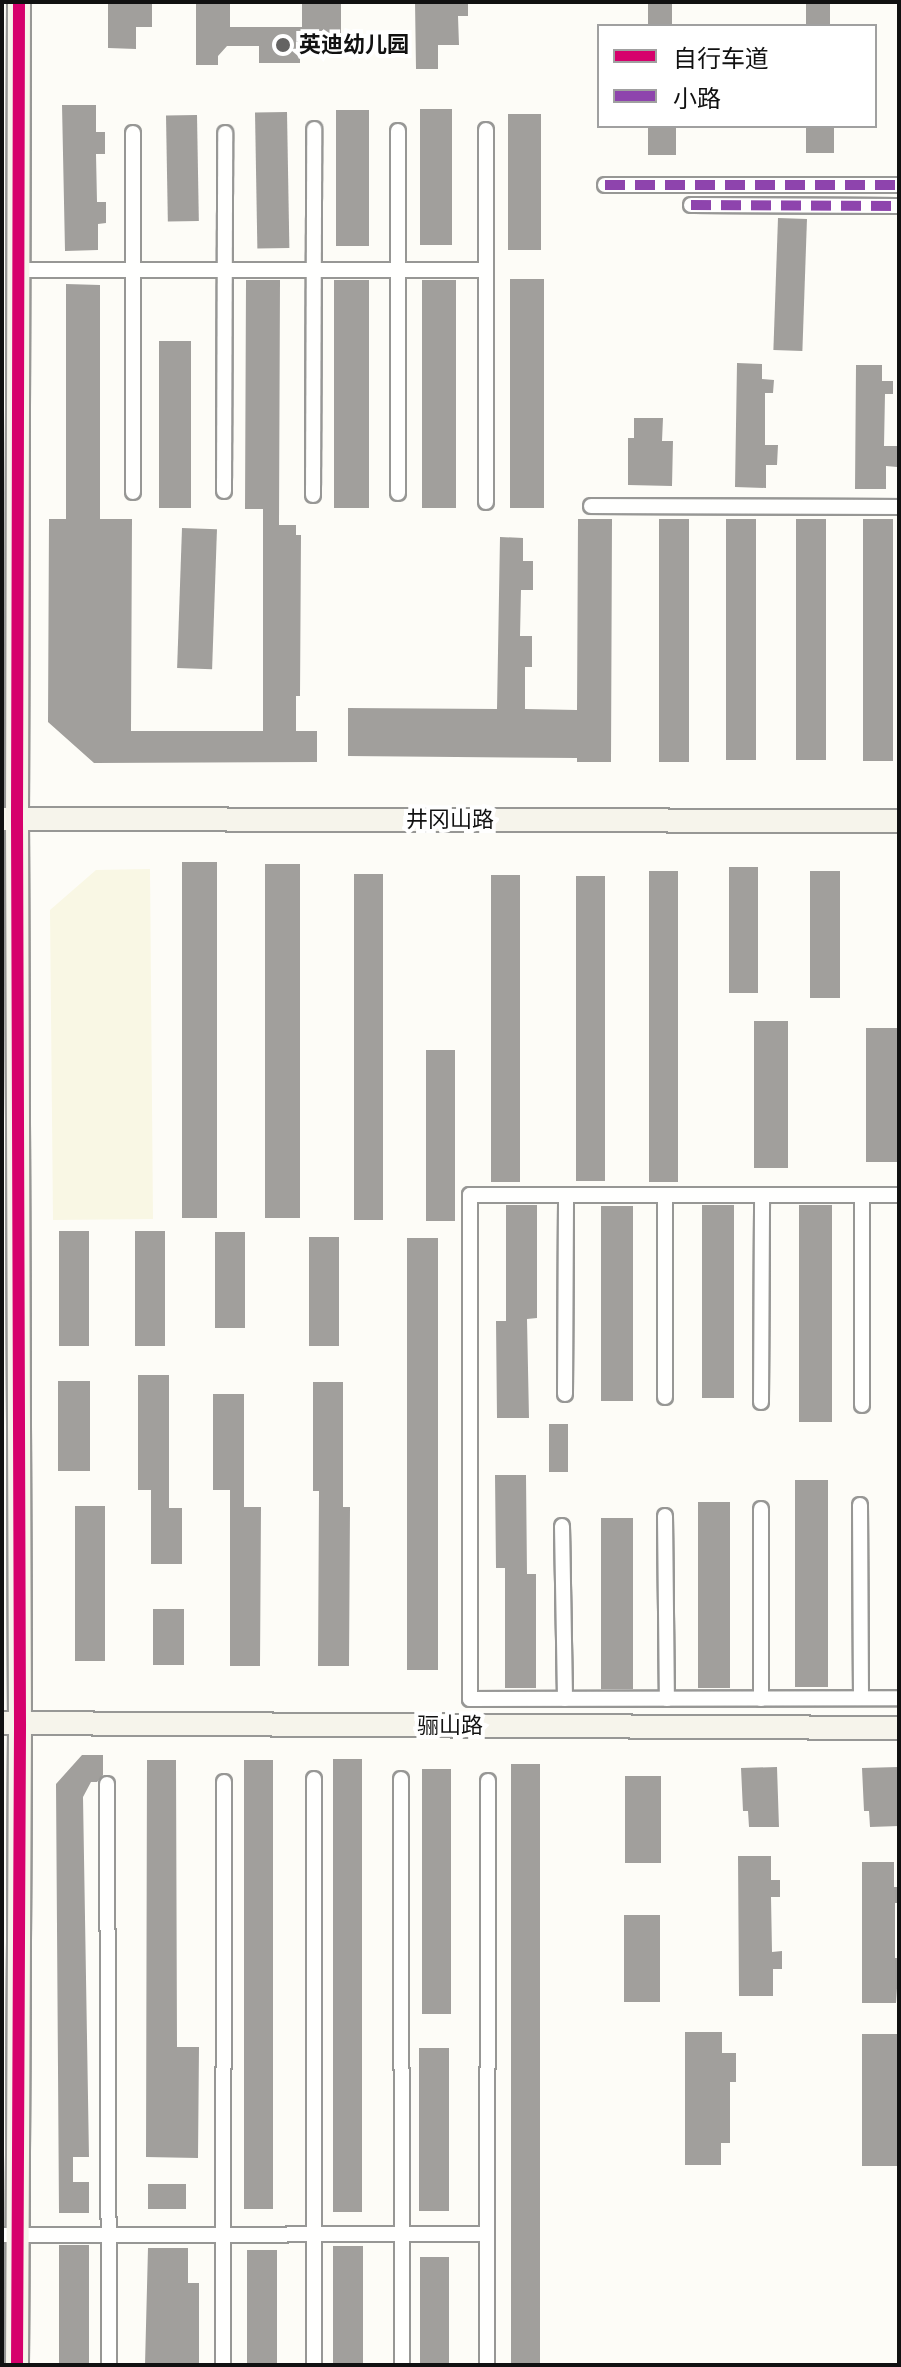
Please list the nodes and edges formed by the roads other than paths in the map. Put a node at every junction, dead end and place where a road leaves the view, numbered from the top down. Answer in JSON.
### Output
{"nodes":[{"id":1,"x":19,"y":2,"type":"edge"},
{"id":2,"x":314,"y":129,"type":"dead end"},
{"id":3,"x":486,"y":130,"type":"dead end"},
{"id":4,"x":398,"y":131,"type":"dead end"},
{"id":5,"x":133,"y":133,"type":"dead end"},
{"id":6,"x":225,"y":133,"type":"dead end"},
{"id":7,"x":605,"y":185,"type":"dead end"},
{"id":8,"x":899,"y":185,"type":"edge"},
{"id":9,"x":691,"y":205,"type":"dead end"},
{"id":10,"x":899,"y":206,"type":"edge"},
{"id":11,"x":21,"y":270,"type":"junction"},
{"id":12,"x":224,"y":270,"type":"junction"},
{"id":13,"x":314,"y":270,"type":"junction"},
{"id":14,"x":398,"y":270,"type":"junction"},
{"id":15,"x":486,"y":270,"type":"junction"},
{"id":16,"x":133,"y":271,"type":"junction"},
{"id":17,"x":224,"y":491,"type":"dead end"},
{"id":18,"x":133,"y":492,"type":"dead end"},
{"id":19,"x":398,"y":493,"type":"dead end"},
{"id":20,"x":313,"y":495,"type":"dead end"},
{"id":21,"x":486,"y":502,"type":"dead end"},
{"id":22,"x":591,"y":506,"type":"dead end"},
{"id":23,"x":899,"y":507,"type":"edge"},
{"id":24,"x":10,"y":820,"type":"edge"},
{"id":25,"x":899,"y":821,"type":"edge"},
{"id":26,"x":862,"y":1195,"type":"junction"},
{"id":27,"x":899,"y":1195,"type":"edge"},
{"id":28,"x":566,"y":1196,"type":"junction"},
{"id":29,"x":665,"y":1196,"type":"junction"},
{"id":30,"x":762,"y":1196,"type":"junction"},
{"id":31,"x":565,"y":1394,"type":"dead end"},
{"id":32,"x":665,"y":1397,"type":"dead end"},
{"id":33,"x":761,"y":1402,"type":"dead end"},
{"id":34,"x":862,"y":1405,"type":"dead end"},
{"id":35,"x":860,"y":1505,"type":"dead end"},
{"id":36,"x":761,"y":1509,"type":"dead end"},
{"id":37,"x":665,"y":1516,"type":"dead end"},
{"id":38,"x":562,"y":1526,"type":"dead end"},
{"id":39,"x":861,"y":1698,"type":"junction"},
{"id":40,"x":899,"y":1698,"type":"edge"},
{"id":41,"x":565,"y":1699,"type":"junction"},
{"id":42,"x":667,"y":1699,"type":"junction"},
{"id":43,"x":761,"y":1699,"type":"junction"},
{"id":44,"x":11,"y":1724,"type":"edge"},
{"id":45,"x":899,"y":1728,"type":"edge"},
{"id":46,"x":314,"y":1779,"type":"dead end"},
{"id":47,"x":401,"y":1779,"type":"dead end"},
{"id":48,"x":488,"y":1781,"type":"dead end"},
{"id":49,"x":224,"y":1782,"type":"dead end"},
{"id":50,"x":107,"y":1784,"type":"dead end"},
{"id":51,"x":487,"y":2234,"type":"junction"},
{"id":52,"x":10,"y":2235,"type":"edge"},
{"id":53,"x":109,"y":2235,"type":"junction"},
{"id":54,"x":222,"y":2235,"type":"junction"},
{"id":55,"x":314,"y":2235,"type":"junction"},
{"id":56,"x":401,"y":2235,"type":"junction"},
{"id":57,"x":17,"y":2365,"type":"edge"},
{"id":58,"x":109,"y":2365,"type":"edge"},
{"id":59,"x":223,"y":2365,"type":"edge"},
{"id":60,"x":314,"y":2365,"type":"edge"},
{"id":61,"x":402,"y":2365,"type":"edge"},
{"id":62,"x":487,"y":2365,"type":"edge"}],
"edges":[{"from":1,"to":11,"type":"street"},
{"from":2,"to":13,"type":"street"},
{"from":3,"to":15,"type":"street"},
{"from":4,"to":14,"type":"street"},
{"from":5,"to":16,"type":"street"},
{"from":6,"to":12,"type":"street"},
{"from":7,"to":8,"type":"street"},
{"from":9,"to":10,"type":"street"},
{"from":11,"to":16,"type":"street"},
{"from":11,"to":24,"type":"street"},
{"from":12,"to":13,"type":"street"},
{"from":12,"to":16,"type":"street"},
{"from":12,"to":17,"type":"street"},
{"from":13,"to":14,"type":"street"},
{"from":13,"to":20,"type":"street"},
{"from":14,"to":15,"type":"street"},
{"from":14,"to":19,"type":"street"},
{"from":15,"to":21,"type":"street"},
{"from":16,"to":18,"type":"street"},
{"from":22,"to":23,"type":"street"},
{"from":24,"to":25,"type":"street","name":"井冈山路"},
{"from":24,"to":44,"type":"street"},
{"from":26,"to":27,"type":"street"},
{"from":26,"to":30,"type":"street"},
{"from":26,"to":34,"type":"street"},
{"from":28,"to":29,"type":"street"},
{"from":28,"to":31,"type":"street"},
{"from":28,"to":41,"type":"street"},
{"from":29,"to":30,"type":"street"},
{"from":29,"to":32,"type":"street"},
{"from":30,"to":33,"type":"street"},
{"from":35,"to":39,"type":"street"},
{"from":36,"to":43,"type":"street"},
{"from":37,"to":42,"type":"street"},
{"from":38,"to":41,"type":"street"},
{"from":39,"to":40,"type":"street"},
{"from":39,"to":43,"type":"street"},
{"from":41,"to":42,"type":"street"},
{"from":42,"to":43,"type":"street"},
{"from":44,"to":45,"type":"street","name":"骊山路"},
{"from":44,"to":52,"type":"street"},
{"from":46,"to":55,"type":"street"},
{"from":47,"to":56,"type":"street"},
{"from":48,"to":51,"type":"street"},
{"from":49,"to":54,"type":"street"},
{"from":50,"to":53,"type":"street"},
{"from":51,"to":56,"type":"street"},
{"from":51,"to":62,"type":"street"},
{"from":52,"to":53,"type":"street"},
{"from":52,"to":57,"type":"street"},
{"from":53,"to":54,"type":"street"},
{"from":53,"to":58,"type":"street"},
{"from":54,"to":55,"type":"street"},
{"from":54,"to":59,"type":"street"},
{"from":55,"to":56,"type":"street"},
{"from":55,"to":60,"type":"street"},
{"from":56,"to":61,"type":"street"}]}
